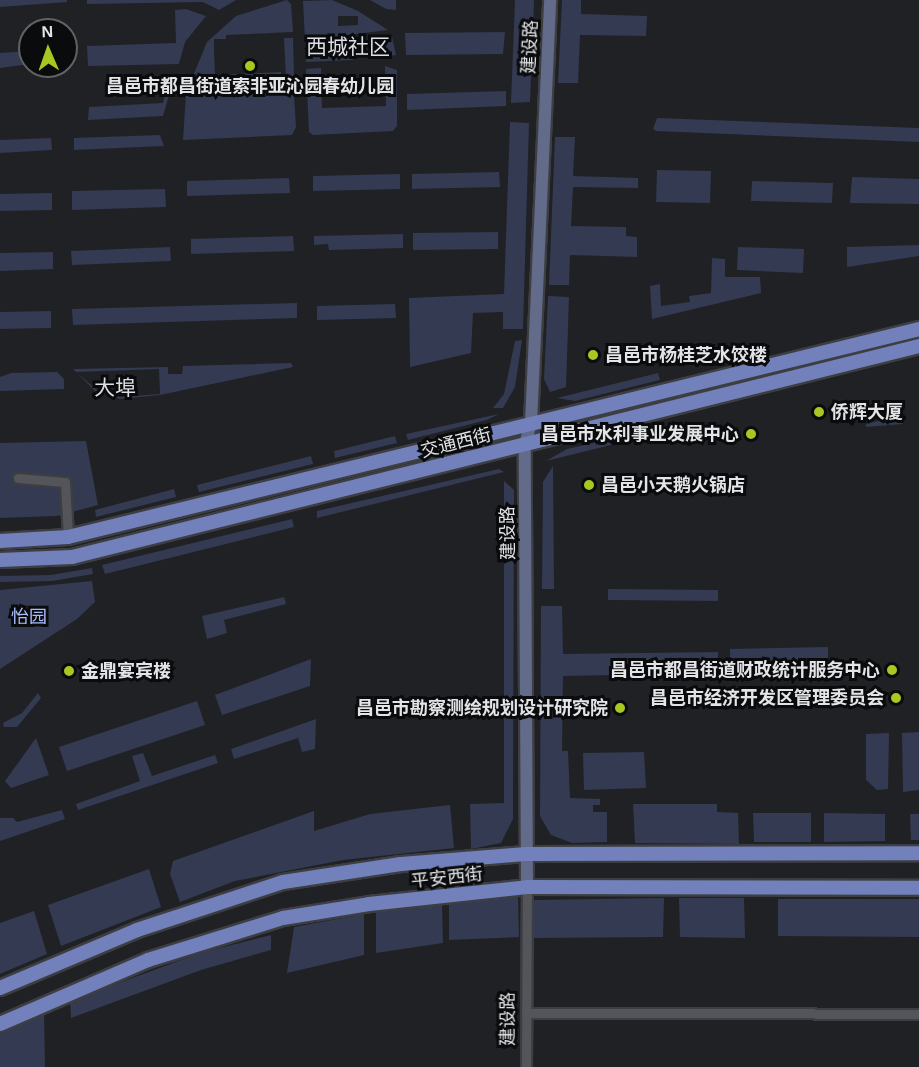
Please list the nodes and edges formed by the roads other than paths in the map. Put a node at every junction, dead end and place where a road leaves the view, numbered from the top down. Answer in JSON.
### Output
{"nodes":[{"id":1,"x":550,"y":0,"type":"edge"},
{"id":2,"x":919,"y":329,"type":"edge"},
{"id":3,"x":919,"y":346,"type":"edge"},
{"id":4,"x":531,"y":423,"type":"junction"},
{"id":5,"x":525,"y":444,"type":"junction"},
{"id":6,"x":18,"y":478,"type":"dead end"},
{"id":7,"x":68,"y":537,"type":"junction"},
{"id":8,"x":0,"y":541,"type":"edge"},
{"id":9,"x":0,"y":560,"type":"edge"},
{"id":10,"x":919,"y":853,"type":"edge"},
{"id":11,"x":526,"y":854,"type":"junction"},
{"id":12,"x":527,"y":887,"type":"junction"},
{"id":13,"x":919,"y":888,"type":"edge"},
{"id":14,"x":0,"y":988,"type":"edge"},
{"id":15,"x":526,"y":1013,"type":"junction"},
{"id":16,"x":919,"y":1014,"type":"edge"},
{"id":17,"x":0,"y":1024,"type":"edge"},
{"id":18,"x":526,"y":1067,"type":"edge"}],
"edges":[{"from":1,"to":4,"type":"street","name":"建设路"},
{"from":2,"to":4,"type":"main road","name":"交通西街"},
{"from":3,"to":5,"type":"main road","name":"交通西街"},
{"from":4,"to":5,"type":"street","name":"建设路"},
{"from":4,"to":7,"type":"main road","name":"交通西街"},
{"from":5,"to":9,"type":"main road","name":"交通西街"},
{"from":5,"to":11,"type":"street","name":"建设路"},
{"from":6,"to":7,"type":"street"},
{"from":7,"to":8,"type":"main road","name":"交通西街"},
{"from":10,"to":11,"type":"main road","name":"平安西街"},
{"from":11,"to":12,"type":"street","name":"建设路"},
{"from":11,"to":14,"type":"main road","name":"平安西街"},
{"from":12,"to":13,"type":"main road","name":"平安西街"},
{"from":12,"to":15,"type":"street","name":"建设路"},
{"from":12,"to":17,"type":"main road","name":"平安西街"},
{"from":15,"to":16,"type":"street"},
{"from":15,"to":18,"type":"street","name":"建设路"}]}
